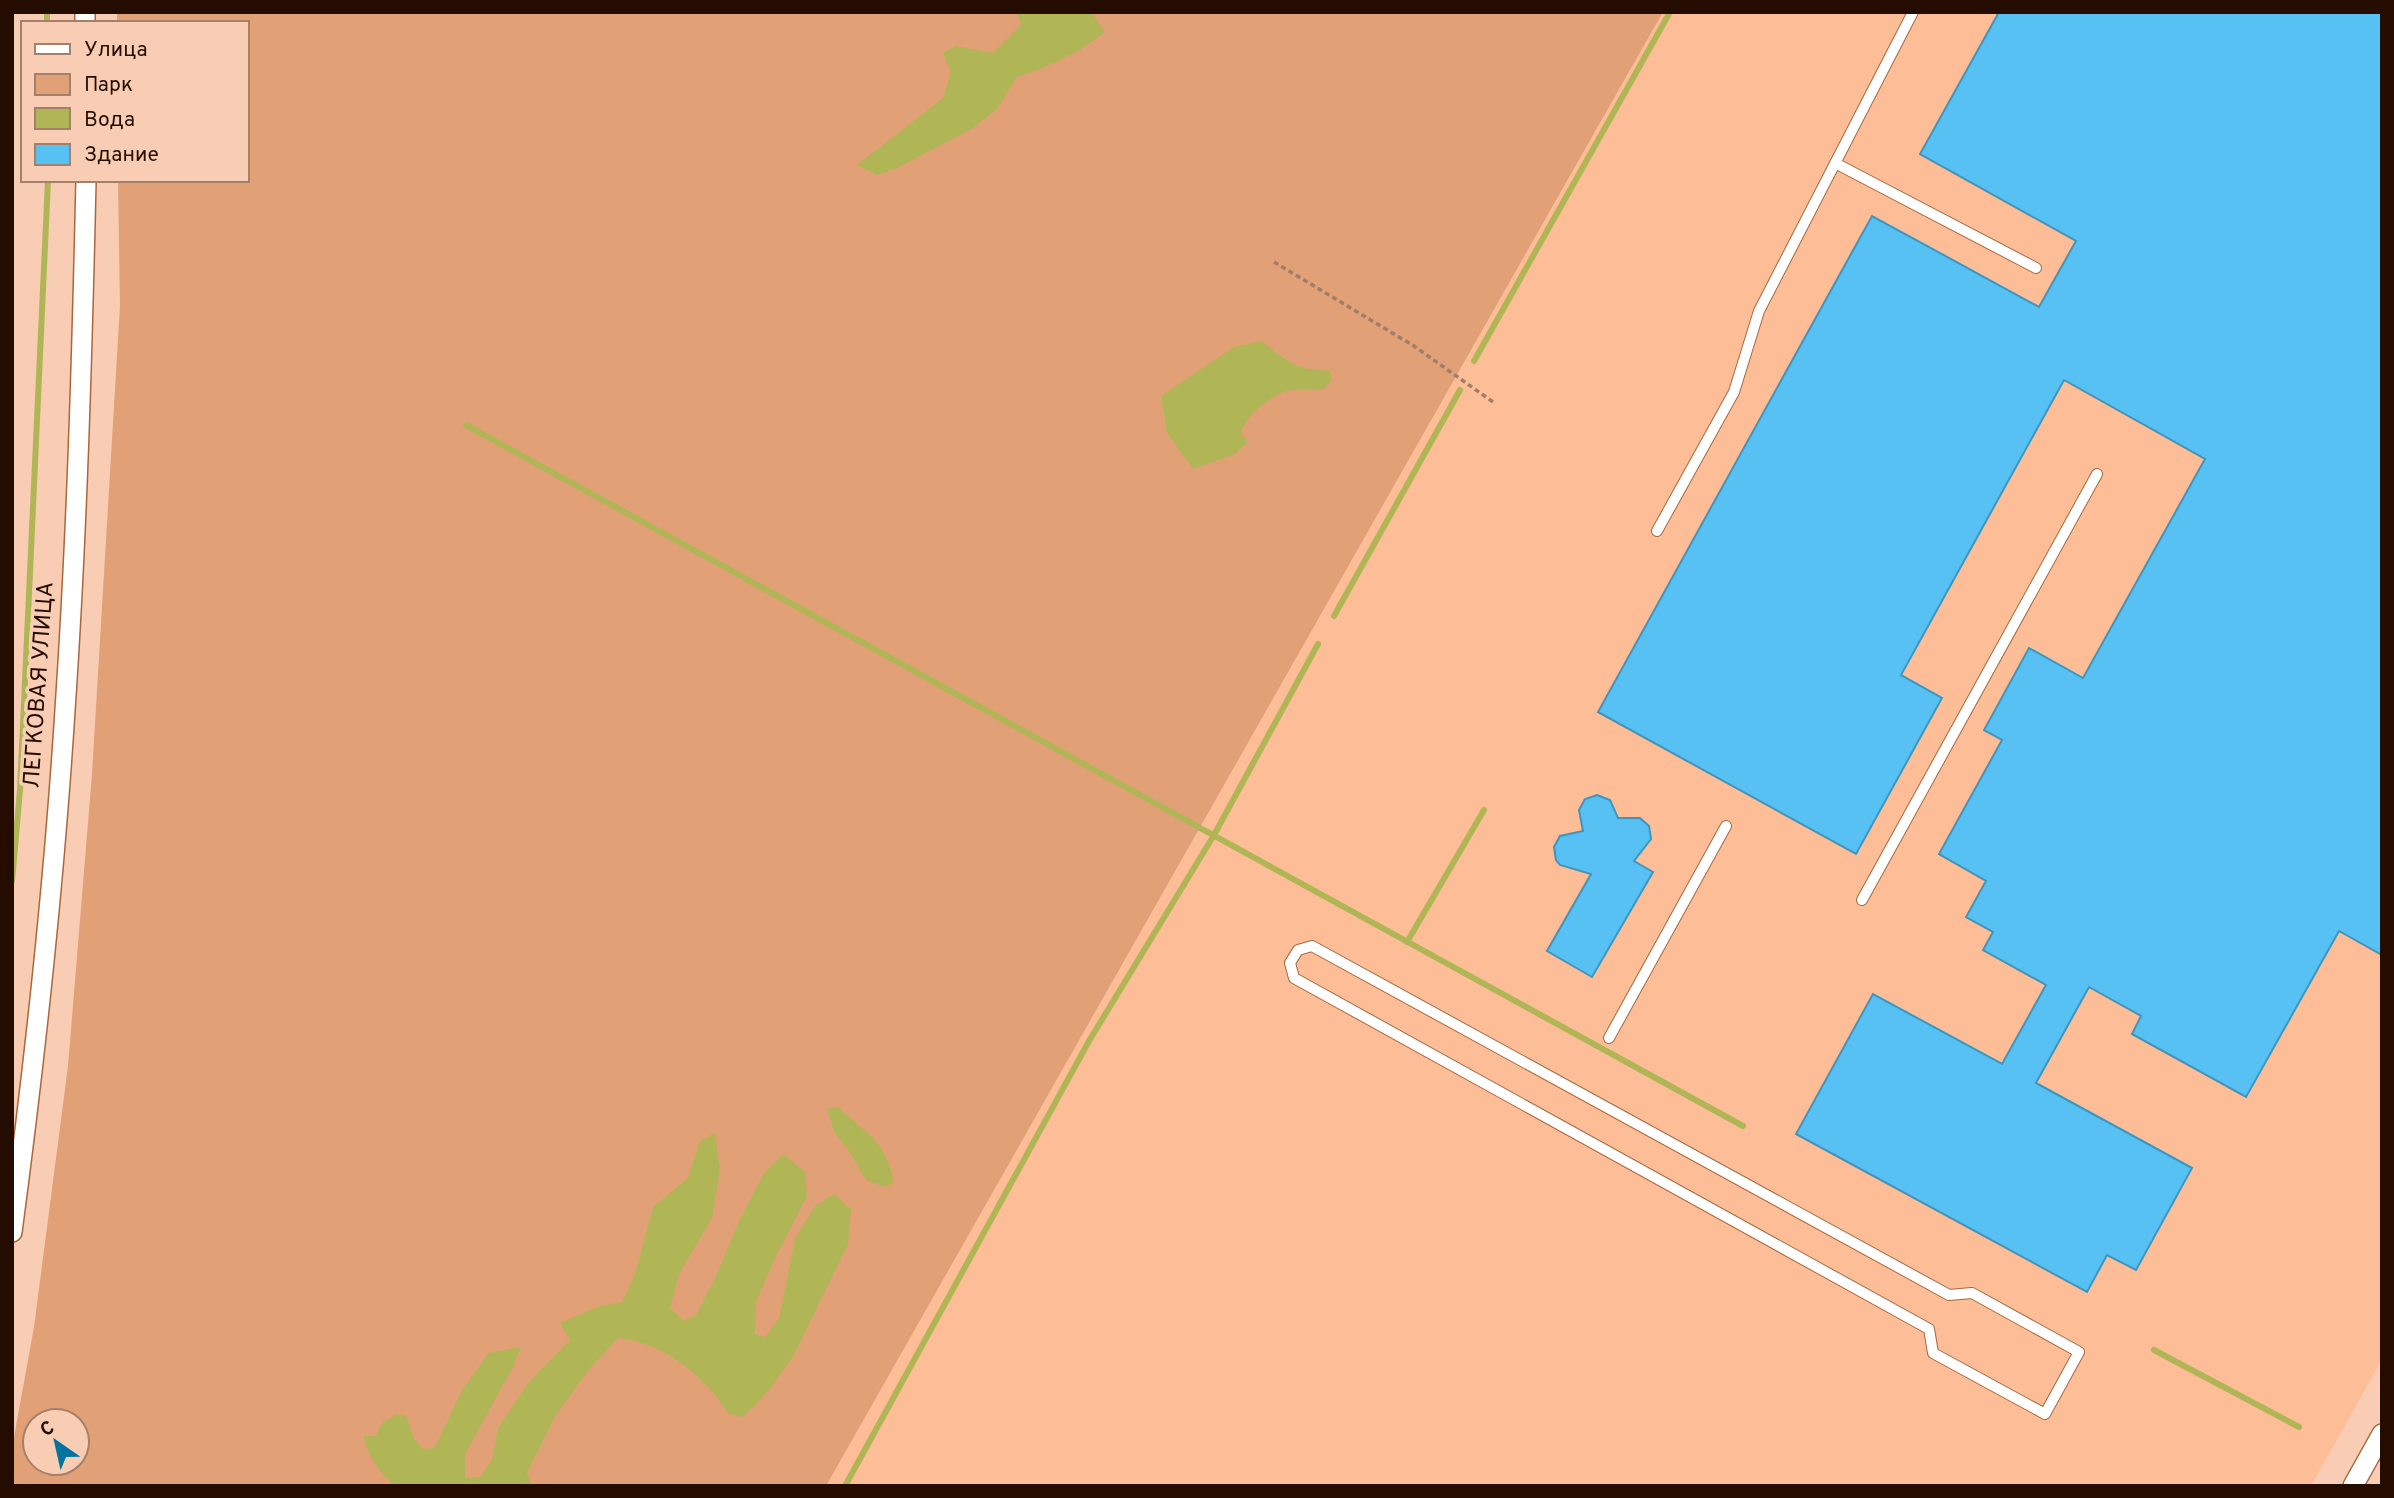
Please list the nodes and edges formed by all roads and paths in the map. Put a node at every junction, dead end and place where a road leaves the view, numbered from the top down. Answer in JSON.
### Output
{"nodes":[{"id":1,"x":1913,"y":12,"type":"edge"},
{"id":2,"x":1835,"y":163,"type":"junction"},
{"id":3,"x":86,"y":182,"type":"edge"},
{"id":4,"x":1274,"y":262,"type":"dead end"},
{"id":5,"x":2036,"y":268,"type":"dead end"},
{"id":6,"x":1493,"y":402,"type":"dead end"},
{"id":7,"x":2097,"y":474,"type":"dead end"},
{"id":8,"x":1657,"y":531,"type":"dead end"},
{"id":9,"x":1727,"y":826,"type":"dead end"},
{"id":10,"x":1862,"y":900,"type":"dead end"},
{"id":11,"x":1609,"y":1038,"type":"dead end"},
{"id":12,"x":12,"y":1232,"type":"edge"},
{"id":13,"x":2045,"y":1414,"type":"joint"},
{"id":14,"x":2382,"y":1434,"type":"edge"},
{"id":15,"x":2353,"y":1486,"type":"edge"}],
"edges":[{"from":1,"to":2,"type":"lane"},
{"from":2,"to":5,"type":"lane"},
{"from":2,"to":8,"type":"lane"},
{"from":3,"to":12,"type":"street","name":"ЛЕГКОВАЯ УЛИЦА"},
{"from":4,"to":6,"type":"path"},
{"from":7,"to":10,"type":"lane"},
{"from":9,"to":11,"type":"lane"},
{"from":13,"to":13,"type":"lane"},
{"from":14,"to":15,"type":"street"}]}
